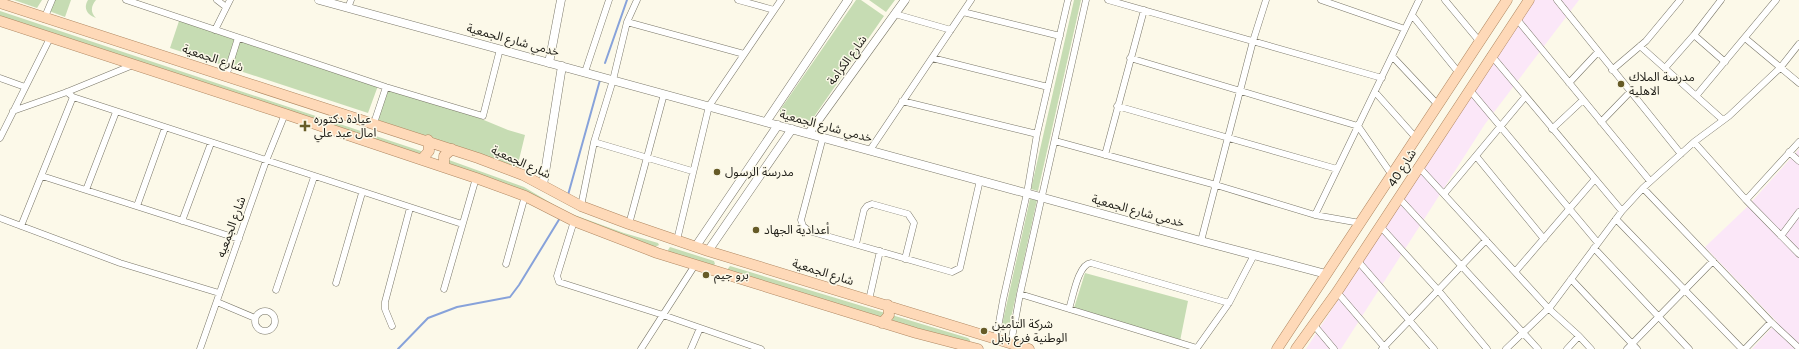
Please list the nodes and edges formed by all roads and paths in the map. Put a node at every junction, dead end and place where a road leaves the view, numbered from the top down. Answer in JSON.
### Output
{"nodes":[{"id":1,"x":52,"y":0,"type":"edge"},
{"id":2,"x":126,"y":0,"type":"edge"},
{"id":3,"x":217,"y":0,"type":"edge"},
{"id":4,"x":230,"y":0,"type":"edge"},
{"id":5,"x":319,"y":0,"type":"edge"},
{"id":6,"x":560,"y":0,"type":"edge"},
{"id":7,"x":609,"y":0,"type":"edge"},
{"id":8,"x":637,"y":0,"type":"edge"},
{"id":9,"x":738,"y":0,"type":"edge"},
{"id":10,"x":781,"y":0,"type":"edge"},
{"id":11,"x":848,"y":0,"type":"edge"},
{"id":12,"x":905,"y":0,"type":"edge"},
{"id":13,"x":971,"y":0,"type":"edge"},
{"id":14,"x":1068,"y":0,"type":"edge"},
{"id":15,"x":1086,"y":0,"type":"edge"},
{"id":16,"x":1108,"y":0,"type":"edge"},
{"id":17,"x":1266,"y":0,"type":"edge"},
{"id":18,"x":1321,"y":0,"type":"edge"},
{"id":19,"x":1419,"y":0,"type":"edge"},
{"id":20,"x":1445,"y":0,"type":"edge"},
{"id":21,"x":1507,"y":0,"type":"edge"},
{"id":22,"x":1529,"y":0,"type":"edge"},
{"id":23,"x":1556,"y":0,"type":"edge"},
{"id":24,"x":1680,"y":0,"type":"edge"},
{"id":25,"x":1721,"y":0,"type":"edge"},
{"id":26,"x":1776,"y":0,"type":"edge"},
{"id":27,"x":0,"y":4,"type":"edge"},
{"id":28,"x":350,"y":4,"type":"edge"},
{"id":29,"x":226,"y":7,"type":"junction"},
{"id":30,"x":774,"y":10,"type":"junction"},
{"id":31,"x":1144,"y":10,"type":"junction"},
{"id":32,"x":963,"y":12,"type":"junction"},
{"id":33,"x":895,"y":14,"type":"junction"},
{"id":34,"x":1412,"y":15,"type":"junction"},
{"id":35,"x":1516,"y":18,"type":"junction"},
{"id":36,"x":44,"y":19,"type":"junction"},
{"id":37,"x":0,"y":21,"type":"edge"},
{"id":38,"x":627,"y":22,"type":"junction"},
{"id":39,"x":1405,"y":29,"type":"junction"},
{"id":40,"x":215,"y":30,"type":"junction"},
{"id":41,"x":951,"y":30,"type":"junction"},
{"id":42,"x":1694,"y":35,"type":"junction"},
{"id":43,"x":1060,"y":36,"type":"junction"},
{"id":44,"x":50,"y":38,"type":"junction"},
{"id":45,"x":238,"y":38,"type":"junction"},
{"id":46,"x":1744,"y":38,"type":"junction"},
{"id":47,"x":1253,"y":41,"type":"junction"},
{"id":48,"x":1480,"y":42,"type":"junction"},
{"id":49,"x":1799,"y":44,"type":"edge"},
{"id":50,"x":1640,"y":46,"type":"junction"},
{"id":51,"x":500,"y":49,"type":"junction"},
{"id":52,"x":1598,"y":52,"type":"junction"},
{"id":53,"x":744,"y":54,"type":"junction"},
{"id":54,"x":1492,"y":55,"type":"junction"},
{"id":55,"x":1392,"y":56,"type":"junction"},
{"id":56,"x":1470,"y":57,"type":"junction"},
{"id":57,"x":932,"y":58,"type":"junction"},
{"id":58,"x":1130,"y":58,"type":"junction"},
{"id":59,"x":1725,"y":62,"type":"junction"},
{"id":60,"x":549,"y":63,"type":"junction"},
{"id":61,"x":135,"y":65,"type":"junction"},
{"id":62,"x":562,"y":66,"type":"junction"},
{"id":63,"x":1483,"y":67,"type":"junction"},
{"id":64,"x":1665,"y":68,"type":"junction"},
{"id":65,"x":1780,"y":68,"type":"junction"},
{"id":66,"x":1612,"y":70,"type":"junction"},
{"id":67,"x":585,"y":72,"type":"junction"},
{"id":68,"x":1459,"y":74,"type":"junction"},
{"id":69,"x":226,"y":76,"type":"junction"},
{"id":70,"x":0,"y":78,"type":"edge"},
{"id":71,"x":1382,"y":78,"type":"junction"},
{"id":72,"x":613,"y":80,"type":"junction"},
{"id":73,"x":1569,"y":83,"type":"junction"},
{"id":74,"x":1799,"y":83,"type":"edge"},
{"id":75,"x":386,"y":87,"type":"junction"},
{"id":76,"x":1048,"y":87,"type":"junction"},
{"id":77,"x":1470,"y":87,"type":"junction"},
{"id":78,"x":25,"y":88,"type":"junction"},
{"id":79,"x":1240,"y":90,"type":"junction"},
{"id":80,"x":67,"y":92,"type":"junction"},
{"id":81,"x":1375,"y":92,"type":"junction"},
{"id":82,"x":1630,"y":92,"type":"junction"},
{"id":83,"x":664,"y":94,"type":"junction"},
{"id":84,"x":1696,"y":96,"type":"junction"},
{"id":85,"x":73,"y":97,"type":"junction"},
{"id":86,"x":1525,"y":97,"type":"junction"},
{"id":87,"x":1583,"y":100,"type":"junction"},
{"id":88,"x":902,"y":101,"type":"junction"},
{"id":89,"x":1438,"y":105,"type":"junction"},
{"id":90,"x":709,"y":106,"type":"junction"},
{"id":91,"x":1117,"y":106,"type":"junction"},
{"id":92,"x":14,"y":111,"type":"junction"},
{"id":93,"x":116,"y":112,"type":"junction"},
{"id":94,"x":285,"y":114,"type":"junction"},
{"id":95,"x":1723,"y":120,"type":"junction"},
{"id":96,"x":766,"y":122,"type":"junction"},
{"id":97,"x":1601,"y":122,"type":"junction"},
{"id":98,"x":374,"y":123,"type":"junction"},
{"id":99,"x":778,"y":125,"type":"junction"},
{"id":100,"x":1358,"y":126,"type":"junction"},
{"id":101,"x":1501,"y":126,"type":"junction"},
{"id":102,"x":165,"y":128,"type":"junction"},
{"id":103,"x":792,"y":129,"type":"junction"},
{"id":104,"x":1552,"y":129,"type":"junction"},
{"id":105,"x":809,"y":134,"type":"junction"},
{"id":106,"x":1037,"y":134,"type":"junction"},
{"id":107,"x":824,"y":137,"type":"junction"},
{"id":108,"x":1228,"y":137,"type":"junction"},
{"id":109,"x":0,"y":138,"type":"edge"},
{"id":110,"x":1416,"y":138,"type":"junction"},
{"id":111,"x":428,"y":140,"type":"junction"},
{"id":112,"x":1055,"y":141,"type":"junction"},
{"id":113,"x":594,"y":142,"type":"junction"},
{"id":114,"x":1694,"y":142,"type":"junction"},
{"id":115,"x":1799,"y":142,"type":"edge"},
{"id":116,"x":211,"y":143,"type":"junction"},
{"id":117,"x":452,"y":149,"type":"junction"},
{"id":118,"x":870,"y":150,"type":"junction"},
{"id":119,"x":1789,"y":152,"type":"junction"},
{"id":120,"x":1681,"y":154,"type":"junction"},
{"id":121,"x":1105,"y":155,"type":"junction"},
{"id":122,"x":1476,"y":156,"type":"junction"},
{"id":123,"x":646,"y":158,"type":"junction"},
{"id":124,"x":422,"y":159,"type":"junction"},
{"id":125,"x":266,"y":161,"type":"junction"},
{"id":126,"x":1799,"y":161,"type":"edge"},
{"id":127,"x":1418,"y":166,"type":"junction"},
{"id":128,"x":444,"y":167,"type":"junction"},
{"id":129,"x":1337,"y":169,"type":"junction"},
{"id":130,"x":692,"y":171,"type":"junction"},
{"id":131,"x":1392,"y":175,"type":"junction"},
{"id":132,"x":42,"y":176,"type":"junction"},
{"id":133,"x":314,"y":177,"type":"junction"},
{"id":134,"x":476,"y":178,"type":"junction"},
{"id":135,"x":1595,"y":179,"type":"junction"},
{"id":136,"x":980,"y":180,"type":"junction"},
{"id":137,"x":1650,"y":181,"type":"junction"},
{"id":138,"x":1216,"y":185,"type":"junction"},
{"id":139,"x":543,"y":186,"type":"junction"},
{"id":140,"x":1643,"y":188,"type":"junction"},
{"id":141,"x":86,"y":190,"type":"junction"},
{"id":142,"x":362,"y":193,"type":"junction"},
{"id":143,"x":1027,"y":193,"type":"junction"},
{"id":144,"x":1444,"y":194,"type":"junction"},
{"id":145,"x":525,"y":196,"type":"junction"},
{"id":146,"x":1042,"y":197,"type":"junction"},
{"id":147,"x":1399,"y":198,"type":"junction"},
{"id":148,"x":1746,"y":200,"type":"junction"},
{"id":149,"x":137,"y":206,"type":"junction"},
{"id":150,"x":581,"y":206,"type":"junction"},
{"id":151,"x":410,"y":208,"type":"junction"},
{"id":152,"x":1569,"y":209,"type":"junction"},
{"id":153,"x":1622,"y":211,"type":"junction"},
{"id":154,"x":1799,"y":212,"type":"edge"},
{"id":155,"x":1315,"y":215,"type":"junction"},
{"id":156,"x":0,"y":218,"type":"edge"},
{"id":157,"x":1616,"y":219,"type":"junction"},
{"id":158,"x":182,"y":220,"type":"junction"},
{"id":159,"x":574,"y":220,"type":"junction"},
{"id":160,"x":1360,"y":223,"type":"junction"},
{"id":161,"x":462,"y":224,"type":"junction"},
{"id":162,"x":629,"y":224,"type":"junction"},
{"id":163,"x":21,"y":226,"type":"junction"},
{"id":164,"x":1380,"y":226,"type":"junction"},
{"id":165,"x":703,"y":236,"type":"junction"},
{"id":166,"x":1781,"y":236,"type":"junction"},
{"id":167,"x":239,"y":239,"type":"junction"},
{"id":168,"x":1544,"y":239,"type":"junction"},
{"id":169,"x":677,"y":240,"type":"junction"},
{"id":170,"x":1486,"y":240,"type":"junction"},
{"id":171,"x":1201,"y":241,"type":"junction"},
{"id":172,"x":856,"y":244,"type":"junction"},
{"id":173,"x":696,"y":246,"type":"junction"},
{"id":174,"x":1596,"y":246,"type":"junction"},
{"id":175,"x":711,"y":247,"type":"junction"},
{"id":176,"x":880,"y":252,"type":"junction"},
{"id":177,"x":1799,"y":254,"type":"edge"},
{"id":178,"x":1254,"y":255,"type":"junction"},
{"id":179,"x":905,"y":259,"type":"junction"},
{"id":180,"x":1357,"y":260,"type":"junction"},
{"id":181,"x":1713,"y":262,"type":"junction"},
{"id":182,"x":506,"y":264,"type":"dead end"},
{"id":183,"x":695,"y":265,"type":"junction"},
{"id":184,"x":1462,"y":265,"type":"junction"},
{"id":185,"x":1515,"y":272,"type":"junction"},
{"id":186,"x":1326,"y":274,"type":"junction"},
{"id":187,"x":1571,"y":279,"type":"junction"},
{"id":188,"x":336,"y":283,"type":"dead end"},
{"id":189,"x":444,"y":289,"type":"dead end"},
{"id":190,"x":276,"y":290,"type":"dead end"},
{"id":191,"x":1438,"y":290,"type":"junction"},
{"id":192,"x":1685,"y":290,"type":"junction"},
{"id":193,"x":1337,"y":292,"type":"junction"},
{"id":194,"x":219,"y":293,"type":"junction"},
{"id":195,"x":1020,"y":294,"type":"junction"},
{"id":196,"x":869,"y":300,"type":"junction"},
{"id":197,"x":216,"y":302,"type":"junction"},
{"id":198,"x":1229,"y":302,"type":"junction"},
{"id":199,"x":888,"y":305,"type":"junction"},
{"id":200,"x":1548,"y":308,"type":"junction"},
{"id":201,"x":1069,"y":309,"type":"junction"},
{"id":202,"x":663,"y":315,"type":"junction"},
{"id":203,"x":920,"y":315,"type":"junction"},
{"id":204,"x":1659,"y":317,"type":"junction"},
{"id":205,"x":255,"y":318,"type":"dead end"},
{"id":206,"x":1410,"y":320,"type":"junction"},
{"id":207,"x":1771,"y":322,"type":"junction"},
{"id":208,"x":882,"y":323,"type":"junction"},
{"id":209,"x":1313,"y":324,"type":"junction"},
{"id":210,"x":392,"y":326,"type":"dead end"},
{"id":211,"x":700,"y":328,"type":"junction"},
{"id":212,"x":972,"y":332,"type":"junction"},
{"id":213,"x":916,"y":333,"type":"junction"},
{"id":214,"x":1523,"y":333,"type":"junction"},
{"id":215,"x":984,"y":335,"type":"junction"},
{"id":216,"x":1579,"y":336,"type":"junction"},
{"id":217,"x":996,"y":339,"type":"junction"},
{"id":218,"x":1011,"y":343,"type":"junction"},
{"id":219,"x":1632,"y":344,"type":"junction"},
{"id":220,"x":749,"y":347,"type":"edge"},
{"id":221,"x":974,"y":348,"type":"edge"},
{"id":222,"x":1384,"y":348,"type":"edge"},
{"id":223,"x":1799,"y":348,"type":"edge"},
{"id":224,"x":200,"y":349,"type":"edge"},
{"id":225,"x":641,"y":349,"type":"edge"},
{"id":226,"x":691,"y":349,"type":"edge"},
{"id":227,"x":761,"y":349,"type":"edge"},
{"id":228,"x":981,"y":349,"type":"edge"},
{"id":229,"x":1029,"y":349,"type":"edge"},
{"id":230,"x":1277,"y":349,"type":"edge"},
{"id":231,"x":1296,"y":349,"type":"edge"},
{"id":232,"x":1334,"y":349,"type":"edge"},
{"id":233,"x":1434,"y":349,"type":"edge"},
{"id":234,"x":1487,"y":349,"type":"edge"},
{"id":235,"x":1506,"y":349,"type":"edge"},
{"id":236,"x":1538,"y":349,"type":"edge"},
{"id":237,"x":1567,"y":349,"type":"edge"},
{"id":238,"x":1591,"y":349,"type":"edge"},
{"id":239,"x":1627,"y":349,"type":"edge"},
{"id":240,"x":1637,"y":349,"type":"edge"},
{"id":241,"x":1689,"y":349,"type":"edge"},
{"id":242,"x":1742,"y":349,"type":"edge"},
{"id":243,"x":1746,"y":349,"type":"edge"}],
"edges":[{"from":1,"to":36,"type":"street"},
{"from":2,"to":40,"type":"street"},
{"from":3,"to":29,"type":"street"},
{"from":4,"to":29,"type":"street"},
{"from":5,"to":28,"type":"street","name":"خدمي شارع الجمعية"},
{"from":6,"to":60,"type":"street"},
{"from":7,"to":67,"type":"street"},
{"from":8,"to":38,"type":"street"},
{"from":9,"to":30,"type":"street"},
{"from":10,"to":30,"type":"street"},
{"from":11,"to":96,"type":"street"},
{"from":12,"to":33,"type":"street","name":"شارع الكرامة"},
{"from":13,"to":32,"type":"street"},
{"from":14,"to":43,"type":"street"},
{"from":15,"to":112,"type":"street"},
{"from":16,"to":31,"type":"street"},
{"from":17,"to":47,"type":"street"},
{"from":18,"to":39,"type":"street"},
{"from":19,"to":34,"type":"street"},
{"from":20,"to":48,"type":"street"},
{"from":21,"to":48,"type":"main road","name":"شارع 40"},
{"from":22,"to":35,"type":"main road","name":"شارع 40"},
{"from":23,"to":52,"type":"street"},
{"from":24,"to":50,"type":"street"},
{"from":25,"to":42,"type":"street"},
{"from":26,"to":46,"type":"street"},
{"from":27,"to":36,"type":"main road","name":"شارع الجمعية"},
{"from":28,"to":51,"type":"street","name":"خدمي شارع الجمعية"},
{"from":29,"to":40,"type":"street"},
{"from":30,"to":53,"type":"street"},
{"from":31,"to":47,"type":"street"},
{"from":31,"to":58,"type":"street"},
{"from":32,"to":41,"type":"street"},
{"from":32,"to":43,"type":"street"},
{"from":33,"to":41,"type":"street"},
{"from":33,"to":105,"type":"street","name":"شارع الكرامة"},
{"from":34,"to":39,"type":"street"},
{"from":34,"to":68,"type":"street"},
{"from":35,"to":54,"type":"main road","name":"شارع 40"},
{"from":35,"to":73,"type":"street"},
{"from":36,"to":69,"type":"main road","name":"شارع الجمعية"},
{"from":37,"to":44,"type":"main road"},
{"from":38,"to":53,"type":"street"},
{"from":38,"to":72,"type":"street"},
{"from":39,"to":55,"type":"street"},
{"from":40,"to":45,"type":"street"},
{"from":41,"to":57,"type":"street"},
{"from":42,"to":59,"type":"street"},
{"from":42,"to":64,"type":"street"},
{"from":43,"to":76,"type":"street"},
{"from":44,"to":61,"type":"main road"},
{"from":44,"to":78,"type":"street"},
{"from":45,"to":69,"type":"street"},
{"from":45,"to":75,"type":"street"},
{"from":46,"to":59,"type":"street"},
{"from":46,"to":65,"type":"street"},
{"from":47,"to":71,"type":"street"},
{"from":47,"to":79,"type":"street"},
{"from":48,"to":56,"type":"main road","name":"شارع 40"},
{"from":49,"to":65,"type":"street"},
{"from":50,"to":64,"type":"street"},
{"from":50,"to":66,"type":"street"},
{"from":51,"to":60,"type":"street","name":"خدمي شارع الجمعية"},
{"from":51,"to":75,"type":"street"},
{"from":52,"to":66,"type":"street"},
{"from":52,"to":73,"type":"street"},
{"from":53,"to":90,"type":"street"},
{"from":54,"to":63,"type":"main road","name":"شارع 40"},
{"from":54,"to":86,"type":"street"},
{"from":55,"to":71,"type":"street"},
{"from":55,"to":89,"type":"street"},
{"from":56,"to":63,"type":"main road"},
{"from":56,"to":68,"type":"main road","name":"شارع 40"},
{"from":57,"to":76,"type":"street"},
{"from":57,"to":88,"type":"street"},
{"from":58,"to":79,"type":"street"},
{"from":58,"to":91,"type":"street"},
{"from":59,"to":84,"type":"street"},
{"from":60,"to":62,"type":"street","name":"خدمي شارع الجمعية"},
{"from":61,"to":80,"type":"street"},
{"from":61,"to":94,"type":"main road"},
{"from":62,"to":67,"type":"street","name":"خدمي شارع الجمعية"},
{"from":62,"to":139,"type":"street"},
{"from":63,"to":77,"type":"main road","name":"شارع 40"},
{"from":64,"to":84,"type":"street"},
{"from":65,"to":74,"type":"street"},
{"from":65,"to":95,"type":"street"},
{"from":66,"to":82,"type":"street"},
{"from":67,"to":72,"type":"street","name":"خدمي شارع الجمعية"},
{"from":68,"to":77,"type":"main road"},
{"from":68,"to":89,"type":"main road","name":"شارع 40"},
{"from":69,"to":98,"type":"main road","name":"شارع الجمعية"},
{"from":70,"to":78,"type":"street"},
{"from":71,"to":81,"type":"street"},
{"from":72,"to":83,"type":"street","name":"خدمي شارع الجمعية"},
{"from":72,"to":113,"type":"street"},
{"from":73,"to":87,"type":"street"},
{"from":75,"to":98,"type":"street"},
{"from":76,"to":106,"type":"street"},
{"from":77,"to":101,"type":"street"},
{"from":77,"to":127,"type":"main road","name":"شارع 40"},
{"from":78,"to":92,"type":"street"},
{"from":79,"to":100,"type":"street"},
{"from":79,"to":108,"type":"street"},
{"from":80,"to":85,"type":"street"},
{"from":80,"to":92,"type":"street"},
{"from":81,"to":100,"type":"street"},
{"from":81,"to":110,"type":"street"},
{"from":82,"to":97,"type":"street"},
{"from":82,"to":120,"type":"street"},
{"from":83,"to":90,"type":"street","name":"خدمي شارع الجمعية"},
{"from":83,"to":123,"type":"street"},
{"from":84,"to":95,"type":"street"},
{"from":85,"to":93,"type":"street"},
{"from":85,"to":132,"type":"street"},
{"from":86,"to":101,"type":"street"},
{"from":86,"to":104,"type":"street"},
{"from":87,"to":97,"type":"street"},
{"from":87,"to":104,"type":"street"},
{"from":88,"to":106,"type":"street"},
{"from":88,"to":118,"type":"street"},
{"from":89,"to":110,"type":"main road","name":"شارع 40"},
{"from":90,"to":96,"type":"street","name":"خدمي شارع الجمعية"},
{"from":90,"to":130,"type":"street"},
{"from":91,"to":108,"type":"street"},
{"from":91,"to":121,"type":"street"},
{"from":92,"to":109,"type":"street"},
{"from":93,"to":102,"type":"street"},
{"from":93,"to":141,"type":"street"},
{"from":94,"to":124,"type":"main road"},
{"from":94,"to":125,"type":"street","name":"شارع الجمعيه"},
{"from":95,"to":114,"type":"street"},
{"from":96,"to":99,"type":"street","name":"خدمي شارع الجمعية"},
{"from":97,"to":137,"type":"street"},
{"from":98,"to":111,"type":"main road","name":"شارع الجمعية"},
{"from":99,"to":103,"type":"street","name":"خدمي شارع الجمعية"},
{"from":99,"to":165,"type":"street"},
{"from":100,"to":129,"type":"street"},
{"from":100,"to":131,"type":"street"},
{"from":101,"to":122,"type":"street"},
{"from":101,"to":152,"type":"street"},
{"from":102,"to":116,"type":"street"},
{"from":102,"to":149,"type":"street"},
{"from":103,"to":105,"type":"street","name":"خدمي شارع الجمعية"},
{"from":103,"to":175,"type":"street"},
{"from":104,"to":135,"type":"street"},
{"from":105,"to":107,"type":"street","name":"خدمي شارع الجمعية"},
{"from":106,"to":143,"type":"street"},
{"from":107,"to":118,"type":"street","name":"خدمي شارع الجمعية"},
{"from":107,"to":172,"type":"street"},
{"from":108,"to":129,"type":"street"},
{"from":108,"to":138,"type":"street"},
{"from":110,"to":131,"type":"main road","name":"شارع 40"},
{"from":111,"to":117,"type":"main road","name":"شارع الجمعية"},
{"from":111,"to":124,"type":"main road"},
{"from":112,"to":121,"type":"street"},
{"from":112,"to":146,"type":"street"},
{"from":113,"to":123,"type":"street"},
{"from":113,"to":150,"type":"street"},
{"from":114,"to":120,"type":"street"},
{"from":114,"to":148,"type":"street"},
{"from":115,"to":119,"type":"street"},
{"from":116,"to":125,"type":"street"},
{"from":116,"to":158,"type":"street"},
{"from":117,"to":128,"type":"main road"},
{"from":117,"to":139,"type":"main road","name":"شارع الجمعية"},
{"from":118,"to":136,"type":"street","name":"خدمي شارع الجمعية"},
{"from":119,"to":126,"type":"street"},
{"from":119,"to":148,"type":"street"},
{"from":120,"to":137,"type":"street"},
{"from":121,"to":138,"type":"street"},
{"from":122,"to":144,"type":"street"},
{"from":122,"to":168,"type":"street"},
{"from":123,"to":130,"type":"street"},
{"from":123,"to":162,"type":"street"},
{"from":124,"to":128,"type":"main road"},
{"from":125,"to":133,"type":"street"},
{"from":125,"to":167,"type":"street","name":"شارع الجمعيه"},
{"from":127,"to":144,"type":"street"},
{"from":127,"to":147,"type":"main road","name":"شارع 40"},
{"from":128,"to":134,"type":"main road"},
{"from":129,"to":155,"type":"street"},
{"from":130,"to":169,"type":"street"},
{"from":131,"to":160,"type":"main road","name":"شارع 40"},
{"from":132,"to":141,"type":"street"},
{"from":132,"to":163,"type":"street"},
{"from":133,"to":142,"type":"street"},
{"from":133,"to":190,"type":"street"},
{"from":134,"to":145,"type":"main road"},
{"from":134,"to":161,"type":"street"},
{"from":135,"to":152,"type":"street"},
{"from":135,"to":153,"type":"street"},
{"from":136,"to":143,"type":"street","name":"خدمي شارع الجمعية"},
{"from":136,"to":179,"type":"street"},
{"from":137,"to":140,"type":"street"},
{"from":138,"to":155,"type":"street"},
{"from":138,"to":171,"type":"street"},
{"from":139,"to":150,"type":"main road","name":"شارع الجمعية"},
{"from":140,"to":153,"type":"street"},
{"from":140,"to":181,"type":"street"},
{"from":141,"to":149,"type":"street"},
{"from":142,"to":151,"type":"street"},
{"from":142,"to":188,"type":"street"},
{"from":143,"to":146,"type":"street","name":"خدمي شارع الجمعية"},
{"from":143,"to":217,"type":"street"},
{"from":144,"to":170,"type":"street"},
{"from":145,"to":159,"type":"main road"},
{"from":145,"to":182,"type":"street"},
{"from":146,"to":171,"type":"street","name":"خدمي شارع الجمعية"},
{"from":146,"to":195,"type":"street"},
{"from":147,"to":164,"type":"main road","name":"شارع 40"},
{"from":147,"to":184,"type":"street"},
{"from":148,"to":166,"type":"street"},
{"from":149,"to":158,"type":"street"},
{"from":150,"to":162,"type":"main road","name":"شارع الجمعية"},
{"from":151,"to":161,"type":"street"},
{"from":151,"to":210,"type":"street"},
{"from":152,"to":168,"type":"street"},
{"from":152,"to":174,"type":"street"},
{"from":153,"to":157,"type":"street"},
{"from":154,"to":166,"type":"street"},
{"from":155,"to":160,"type":"street"},
{"from":156,"to":163,"type":"street"},
{"from":157,"to":174,"type":"street"},
{"from":157,"to":192,"type":"street"},
{"from":158,"to":167,"type":"street"},
{"from":159,"to":183,"type":"main road"},
{"from":159,"to":202,"type":"street"},
{"from":160,"to":186,"type":"main road","name":"شارع 40"},
{"from":161,"to":189,"type":"street"},
{"from":162,"to":169,"type":"main road","name":"شارع الجمعية"},
{"from":163,"to":194,"type":"street"},
{"from":164,"to":180,"type":"main road","name":"شارع 40"},
{"from":164,"to":191,"type":"street"},
{"from":165,"to":173,"type":"street"},
{"from":165,"to":175,"type":"street"},
{"from":166,"to":177,"type":"street"},
{"from":167,"to":194,"type":"street","name":"شارع الجمعيه"},
{"from":168,"to":185,"type":"street"},
{"from":169,"to":173,"type":"main road","name":"شارع الجمعية"},
{"from":170,"to":184,"type":"street"},
{"from":170,"to":185,"type":"street"},
{"from":171,"to":178,"type":"street","name":"خدمي شارع الجمعية"},
{"from":172,"to":176,"type":"street"},
{"from":172,"to":179,"type":"street"},
{"from":173,"to":175,"type":"main road","name":"شارع الجمعية"},
{"from":174,"to":187,"type":"street"},
{"from":174,"to":204,"type":"street"},
{"from":175,"to":196,"type":"main road","name":"شارع الجمعية"},
{"from":176,"to":179,"type":"street"},
{"from":176,"to":196,"type":"street"},
{"from":178,"to":186,"type":"street","name":"خدمي شارع الجمعية"},
{"from":178,"to":198,"type":"street"},
{"from":180,"to":193,"type":"main road","name":"شارع 40"},
{"from":180,"to":206,"type":"street"},
{"from":181,"to":192,"type":"street"},
{"from":181,"to":207,"type":"street"},
{"from":183,"to":202,"type":"street"},
{"from":183,"to":208,"type":"main road"},
{"from":184,"to":191,"type":"street"},
{"from":184,"to":214,"type":"street"},
{"from":185,"to":200,"type":"street"},
{"from":186,"to":230,"type":"main road","name":"شارع 40"},
{"from":187,"to":200,"type":"street"},
{"from":187,"to":219,"type":"street"},
{"from":191,"to":206,"type":"street"},
{"from":191,"to":234,"type":"street"},
{"from":192,"to":204,"type":"street"},
{"from":192,"to":242,"type":"street"},
{"from":193,"to":209,"type":"main road","name":"شارع 40"},
{"from":193,"to":222,"type":"street"},
{"from":194,"to":197,"type":"street","name":"شارع الجمعيه"},
{"from":195,"to":201,"type":"street"},
{"from":195,"to":218,"type":"street"},
{"from":196,"to":199,"type":"main road","name":"شارع الجمعية"},
{"from":197,"to":205,"type":"street"},
{"from":197,"to":224,"type":"street","name":"شارع الجمعيه"},
{"from":198,"to":201,"type":"street"},
{"from":198,"to":201,"type":"street"},
{"from":199,"to":203,"type":"main road","name":"شارع الجمعية"},
{"from":199,"to":208,"type":"main road"},
{"from":200,"to":214,"type":"street"},
{"from":200,"to":216,"type":"street"},
{"from":202,"to":211,"type":"street"},
{"from":202,"to":225,"type":"street"},
{"from":203,"to":212,"type":"main road","name":"شارع الجمعية"},
{"from":203,"to":213,"type":"main road"},
{"from":204,"to":219,"type":"street"},
{"from":204,"to":241,"type":"street"},
{"from":206,"to":222,"type":"street"},
{"from":206,"to":233,"type":"street"},
{"from":207,"to":223,"type":"street"},
{"from":207,"to":243,"type":"street"},
{"from":208,"to":213,"type":"main road"},
{"from":209,"to":231,"type":"main road","name":"شارع 40"},
{"from":209,"to":232,"type":"street"},
{"from":211,"to":220,"type":"street"},
{"from":211,"to":226,"type":"street"},
{"from":212,"to":215,"type":"main road","name":"شارع الجمعية"},
{"from":212,"to":221,"type":"main road"},
{"from":213,"to":221,"type":"main road"},
{"from":214,"to":235,"type":"street"},
{"from":214,"to":236,"type":"street"},
{"from":215,"to":217,"type":"main road","name":"شارع الجمعية"},
{"from":215,"to":228,"type":"main road"},
{"from":216,"to":237,"type":"street"},
{"from":216,"to":238,"type":"street"},
{"from":217,"to":218,"type":"main road","name":"شارع الجمعية"},
{"from":218,"to":229,"type":"main road","name":"شارع الجمعية"},
{"from":219,"to":239,"type":"street"},
{"from":219,"to":240,"type":"street"},
{"from":220,"to":227,"type":"street"}]}
